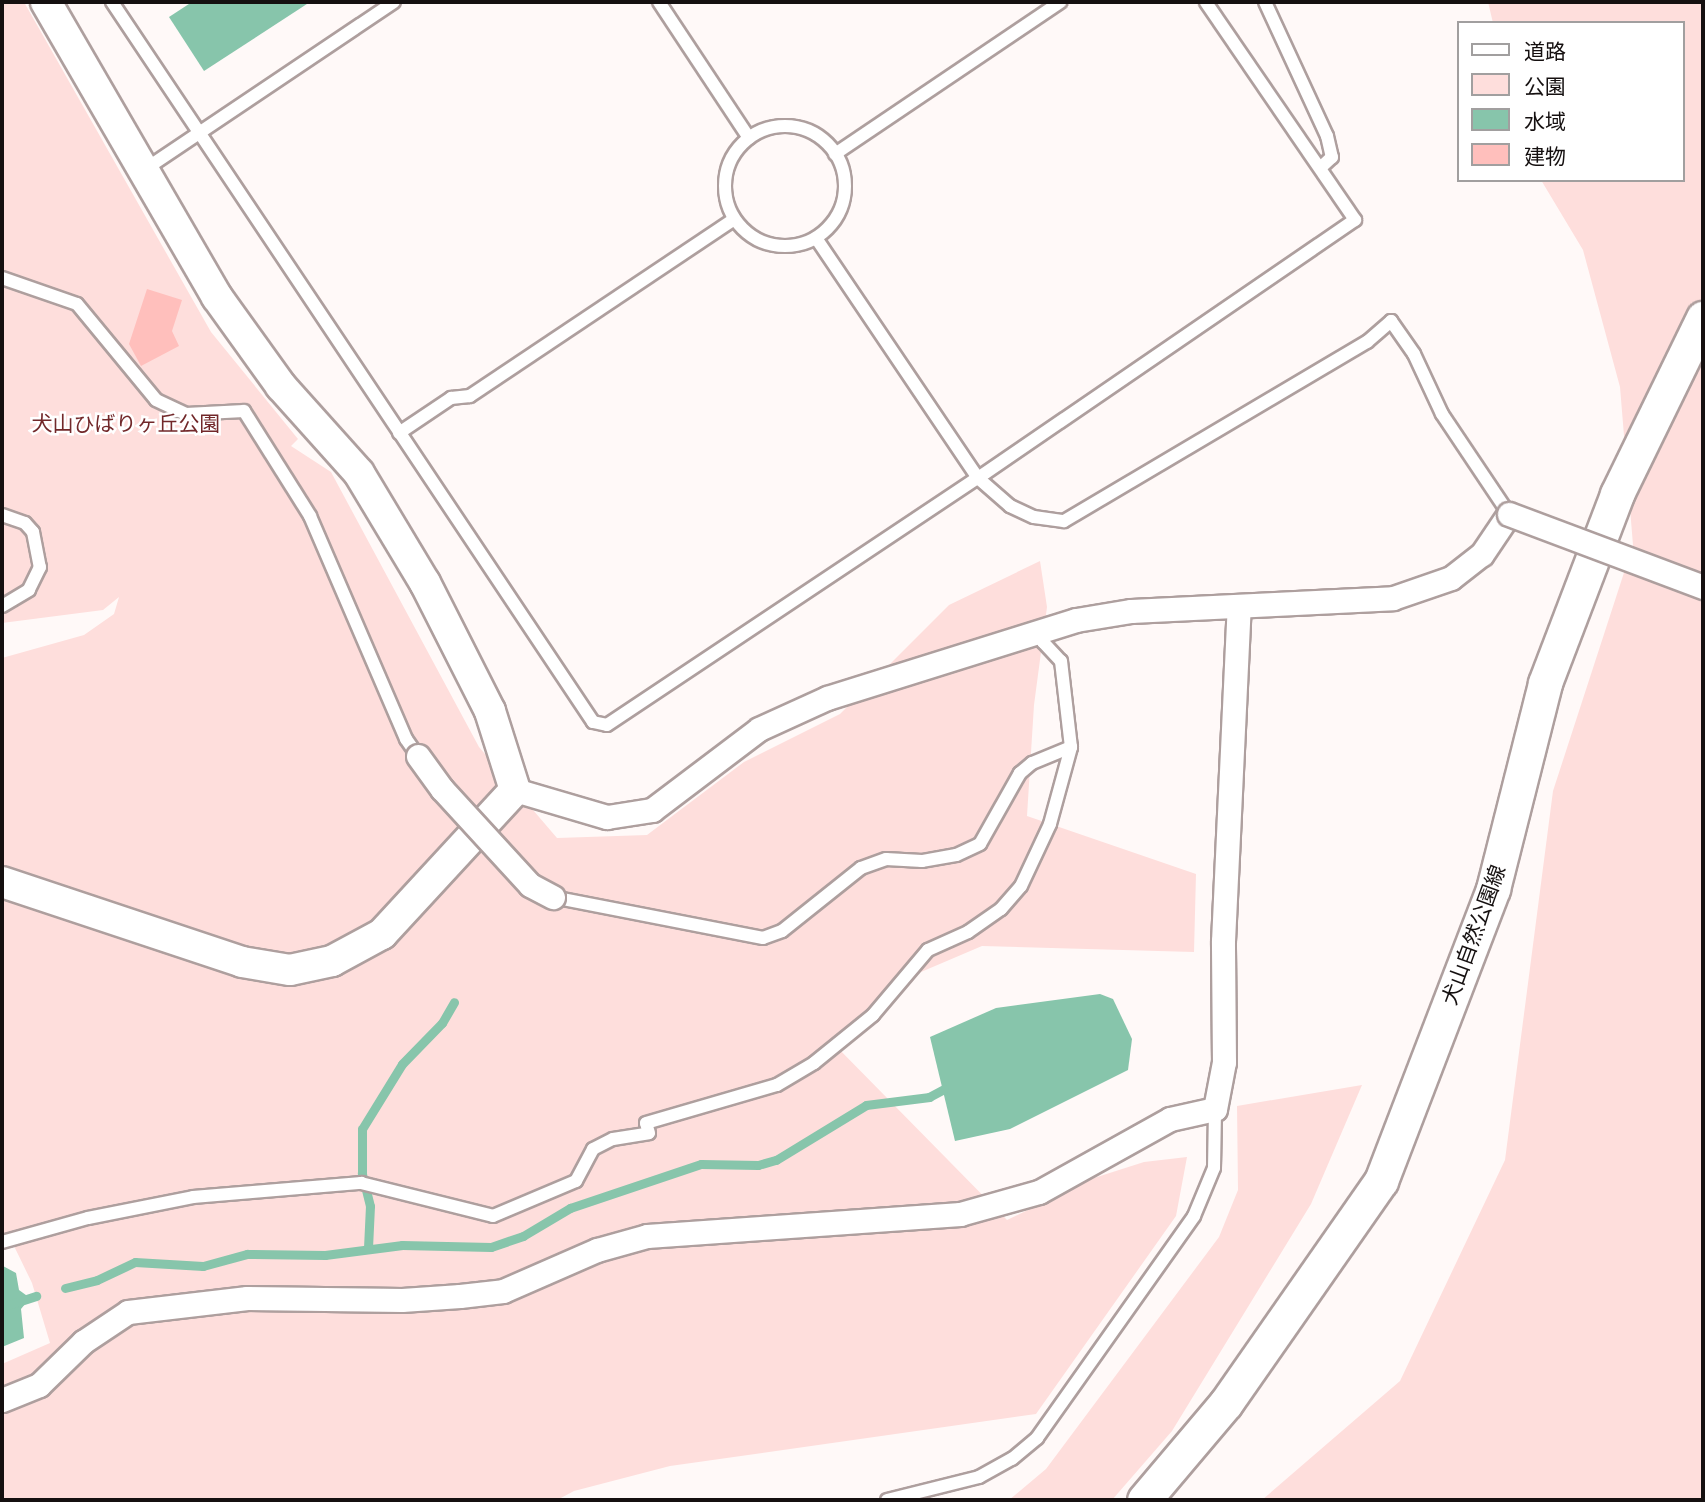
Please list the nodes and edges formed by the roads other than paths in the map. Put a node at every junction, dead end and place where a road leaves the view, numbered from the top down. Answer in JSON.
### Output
{"nodes":[{"id":1,"x":46,"y":2,"type":"edge"},
{"id":2,"x":112,"y":2,"type":"edge"},
{"id":3,"x":394,"y":2,"type":"edge"},
{"id":4,"x":659,"y":2,"type":"edge"},
{"id":5,"x":1060,"y":2,"type":"edge"},
{"id":6,"x":1206,"y":2,"type":"edge"},
{"id":7,"x":1265,"y":2,"type":"edge"},
{"id":8,"x":199,"y":131,"type":"junction"},
{"id":9,"x":749,"y":138,"type":"junction"},
{"id":10,"x":835,"y":153,"type":"junction"},
{"id":11,"x":1320,"y":168,"type":"junction"},
{"id":12,"x":144,"y":170,"type":"junction"},
{"id":13,"x":734,"y":219,"type":"junction"},
{"id":14,"x":816,"y":238,"type":"junction"},
{"id":15,"x":2,"y":278,"type":"edge"},
{"id":16,"x":1703,"y":318,"type":"edge"},
{"id":17,"x":400,"y":433,"type":"junction"},
{"id":18,"x":978,"y":478,"type":"junction"},
{"id":19,"x":1509,"y":514,"type":"junction"},
{"id":20,"x":2,"y":515,"type":"edge"},
{"id":21,"x":1703,"y":587,"type":"edge"},
{"id":22,"x":2,"y":606,"type":"edge"},
{"id":23,"x":1239,"y":606,"type":"junction"},
{"id":24,"x":1039,"y":631,"type":"junction"},
{"id":25,"x":1071,"y":747,"type":"junction"},
{"id":26,"x":418,"y":756,"type":"joint"},
{"id":27,"x":515,"y":790,"type":"junction"},
{"id":28,"x":2,"y":882,"type":"edge"},
{"id":29,"x":553,"y":897,"type":"joint"},
{"id":30,"x":1215,"y":1110,"type":"junction"},
{"id":31,"x":2,"y":1242,"type":"edge"},
{"id":32,"x":2,"y":1400,"type":"edge"},
{"id":33,"x":887,"y":1500,"type":"edge"},
{"id":34,"x":1144,"y":1500,"type":"edge"}],
"edges":[{"from":1,"to":12,"type":"street"},
{"from":2,"to":8,"type":"lane"},
{"from":3,"to":8,"type":"lane"},
{"from":4,"to":9,"type":"lane"},
{"from":5,"to":10,"type":"lane"},
{"from":6,"to":11,"type":"lane"},
{"from":7,"to":11,"type":"lane"},
{"from":8,"to":12,"type":"lane"},
{"from":8,"to":17,"type":"lane"},
{"from":9,"to":10,"type":"lane"},
{"from":9,"to":13,"type":"lane"},
{"from":10,"to":14,"type":"lane"},
{"from":11,"to":18,"type":"lane"},
{"from":12,"to":27,"type":"street"},
{"from":13,"to":14,"type":"lane"},
{"from":13,"to":17,"type":"lane"},
{"from":14,"to":18,"type":"lane"},
{"from":15,"to":26,"type":"lane"},
{"from":16,"to":34,"type":"main road","name":"犬山自然公園線"},
{"from":17,"to":18,"type":"lane"},
{"from":18,"to":19,"type":"lane"},
{"from":19,"to":21,"type":"street","bridge":true},
{"from":19,"to":23,"type":"street"},
{"from":20,"to":22,"type":"lane"},
{"from":23,"to":24,"type":"street"},
{"from":23,"to":30,"type":"street"},
{"from":24,"to":25,"type":"lane"},
{"from":24,"to":27,"type":"street"},
{"from":25,"to":29,"type":"lane"},
{"from":25,"to":31,"type":"lane"},
{"from":26,"to":29,"type":"street","bridge":true},
{"from":27,"to":28,"type":"street"},
{"from":30,"to":32,"type":"street"},
{"from":30,"to":33,"type":"lane"}]}
